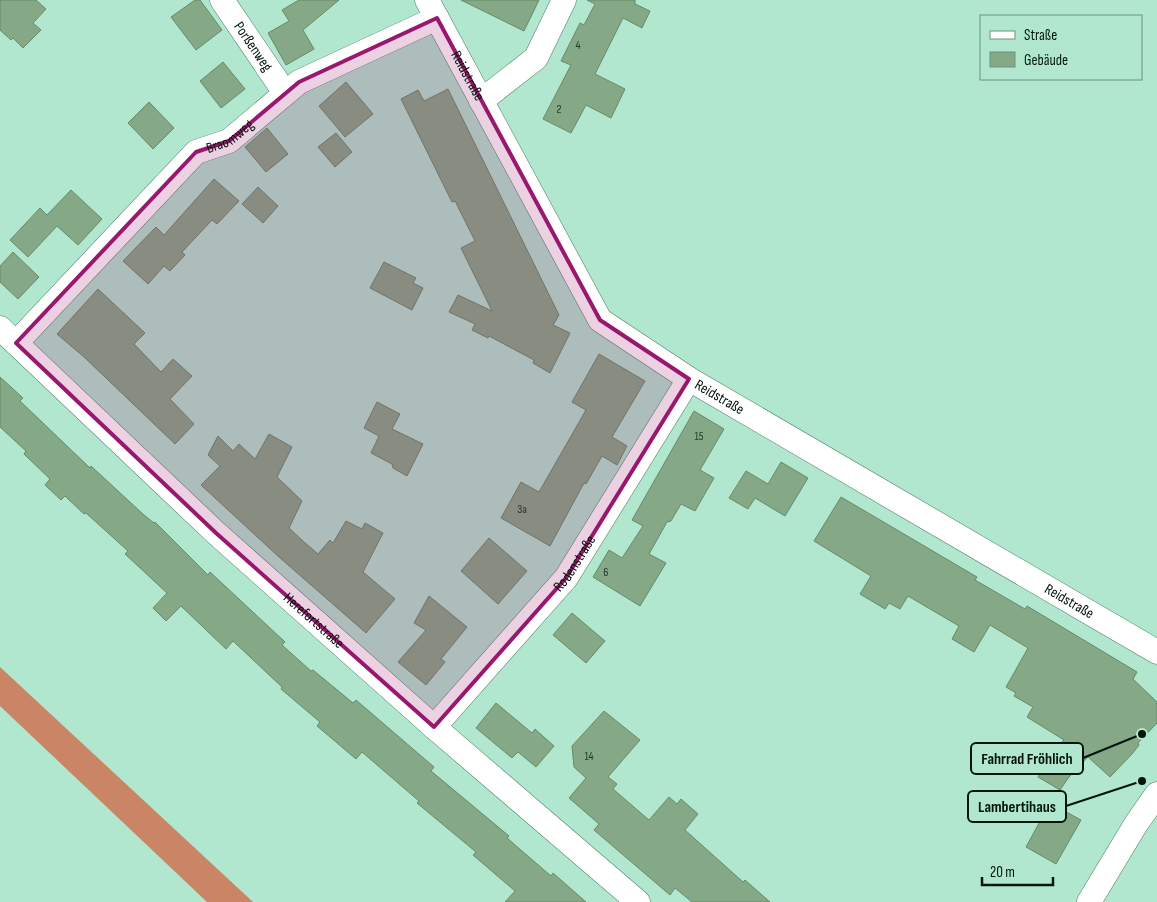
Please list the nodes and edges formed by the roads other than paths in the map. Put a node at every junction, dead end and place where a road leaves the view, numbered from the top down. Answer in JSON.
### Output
{"nodes":[{"id":1,"x":222,"y":0,"type":"edge"},
{"id":2,"x":564,"y":0,"type":"edge"},
{"id":3,"x":432,"y":9,"type":"edge"},
{"id":4,"x":286,"y":93,"type":"junction"},
{"id":5,"x":481,"y":101,"type":"junction"},
{"id":6,"x":8,"y":336,"type":"edge"},
{"id":7,"x":689,"y":379,"type":"junction"},
{"id":8,"x":1157,"y":652,"type":"edge"},
{"id":9,"x":434,"y":727,"type":"junction"},
{"id":10,"x":1157,"y":794,"type":"edge"},
{"id":11,"x":638,"y":902,"type":"edge"},
{"id":12,"x":1089,"y":902,"type":"edge"}],
"edges":[{"from":1,"to":4,"type":"street","name":"Porßenweg"},
{"from":2,"to":5,"type":"street"},
{"from":3,"to":4,"type":"street","name":"Braomweg"},
{"from":3,"to":5,"type":"street","name":"Reidstraße"},
{"from":4,"to":6,"type":"street","name":"Braomweg"},
{"from":5,"to":7,"type":"street","name":"Reidstraße"},
{"from":6,"to":9,"type":"street","name":"Herefortstraße"},
{"from":7,"to":8,"type":"street","name":"Reidstraße"},
{"from":7,"to":9,"type":"street","name":"Rodenstraße"},
{"from":9,"to":11,"type":"street","name":"Herefortstraße"},
{"from":10,"to":12,"type":"street"}]}
